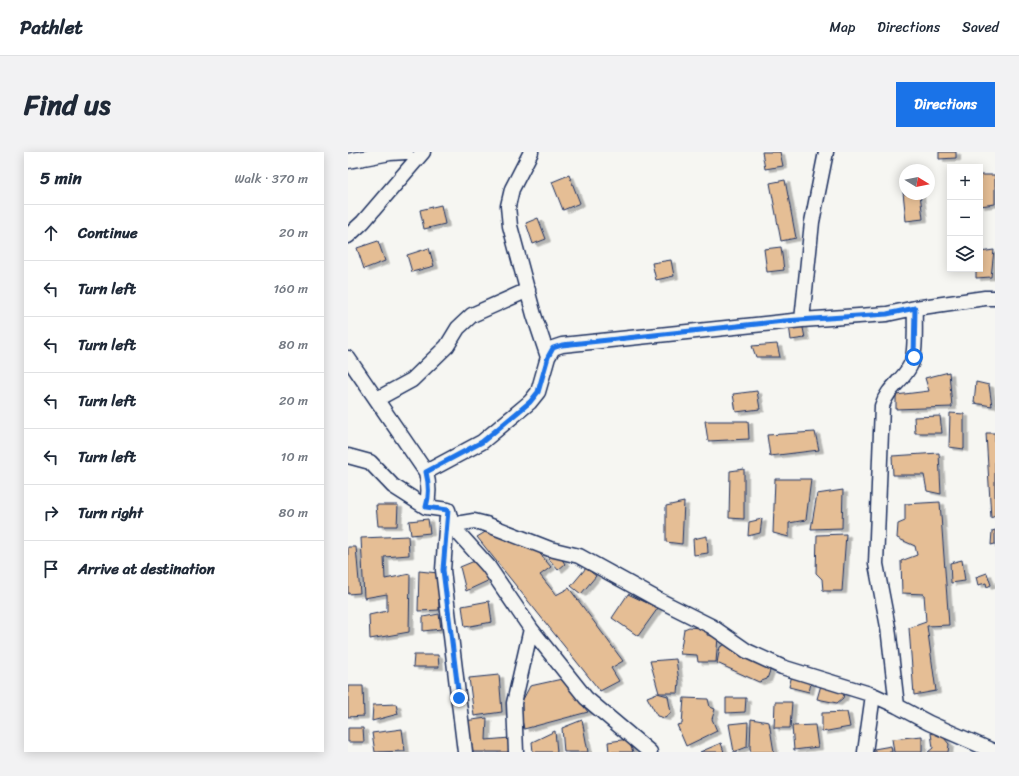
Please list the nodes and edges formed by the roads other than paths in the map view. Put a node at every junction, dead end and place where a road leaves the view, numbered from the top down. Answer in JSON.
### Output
{"nodes":[{"id":1,"x":390,"y":152,"type":"edge"},
{"id":2,"x":406,"y":152,"type":"edge"},
{"id":3,"x":424,"y":152,"type":"edge"},
{"id":4,"x":531,"y":152,"type":"edge"},
{"id":5,"x":826,"y":152,"type":"edge"},
{"id":6,"x":348,"y":161,"type":"edge"},
{"id":7,"x":348,"y":236,"type":"edge"},
{"id":8,"x":528,"y":290,"type":"junction"},
{"id":9,"x":995,"y":298,"type":"edge"},
{"id":10,"x":915,"y":308,"type":"junction"},
{"id":11,"x":802,"y":320,"type":"junction"},
{"id":12,"x":548,"y":357,"type":"junction"},
{"id":13,"x":348,"y":358,"type":"edge"},
{"id":14,"x":377,"y":399,"type":"junction"},
{"id":15,"x":348,"y":456,"type":"edge"},
{"id":16,"x":426,"y":472,"type":"junction"},
{"id":17,"x":426,"y":507,"type":"junction"},
{"id":18,"x":448,"y":510,"type":"junction"},
{"id":19,"x":453,"y":527,"type":"junction"},
{"id":20,"x":531,"y":630,"type":"junction"},
{"id":21,"x":873,"y":695,"type":"junction"},
{"id":22,"x":897,"y":706,"type":"junction"},
{"id":23,"x":988,"y":750,"type":"edge"},
{"id":24,"x":465,"y":752,"type":"edge"},
{"id":25,"x":516,"y":752,"type":"edge"},
{"id":26,"x":650,"y":752,"type":"edge"},
{"id":27,"x":865,"y":752,"type":"edge"}],
"edges":[{"from":1,"to":2,"type":"street"},
{"from":1,"to":6,"type":"street"},
{"from":3,"to":7,"type":"street"},
{"from":4,"to":8,"type":"street"},
{"from":5,"to":11,"type":"street"},
{"from":8,"to":12,"type":"street"},
{"from":8,"to":14,"type":"street"},
{"from":9,"to":10,"type":"street"},
{"from":10,"to":11,"type":"street"},
{"from":10,"to":22,"type":"street"},
{"from":11,"to":12,"type":"street"},
{"from":12,"to":16,"type":"street"},
{"from":13,"to":14,"type":"street"},
{"from":14,"to":16,"type":"street"},
{"from":15,"to":17,"type":"street"},
{"from":16,"to":17,"type":"street"},
{"from":17,"to":18,"type":"street"},
{"from":18,"to":19,"type":"street"},
{"from":18,"to":24,"type":"street"},
{"from":19,"to":20,"type":"street"},
{"from":19,"to":21,"type":"street"},
{"from":20,"to":25,"type":"street"},
{"from":20,"to":26,"type":"street"},
{"from":21,"to":22,"type":"street"},
{"from":21,"to":27,"type":"street"},
{"from":22,"to":23,"type":"street"}]}
